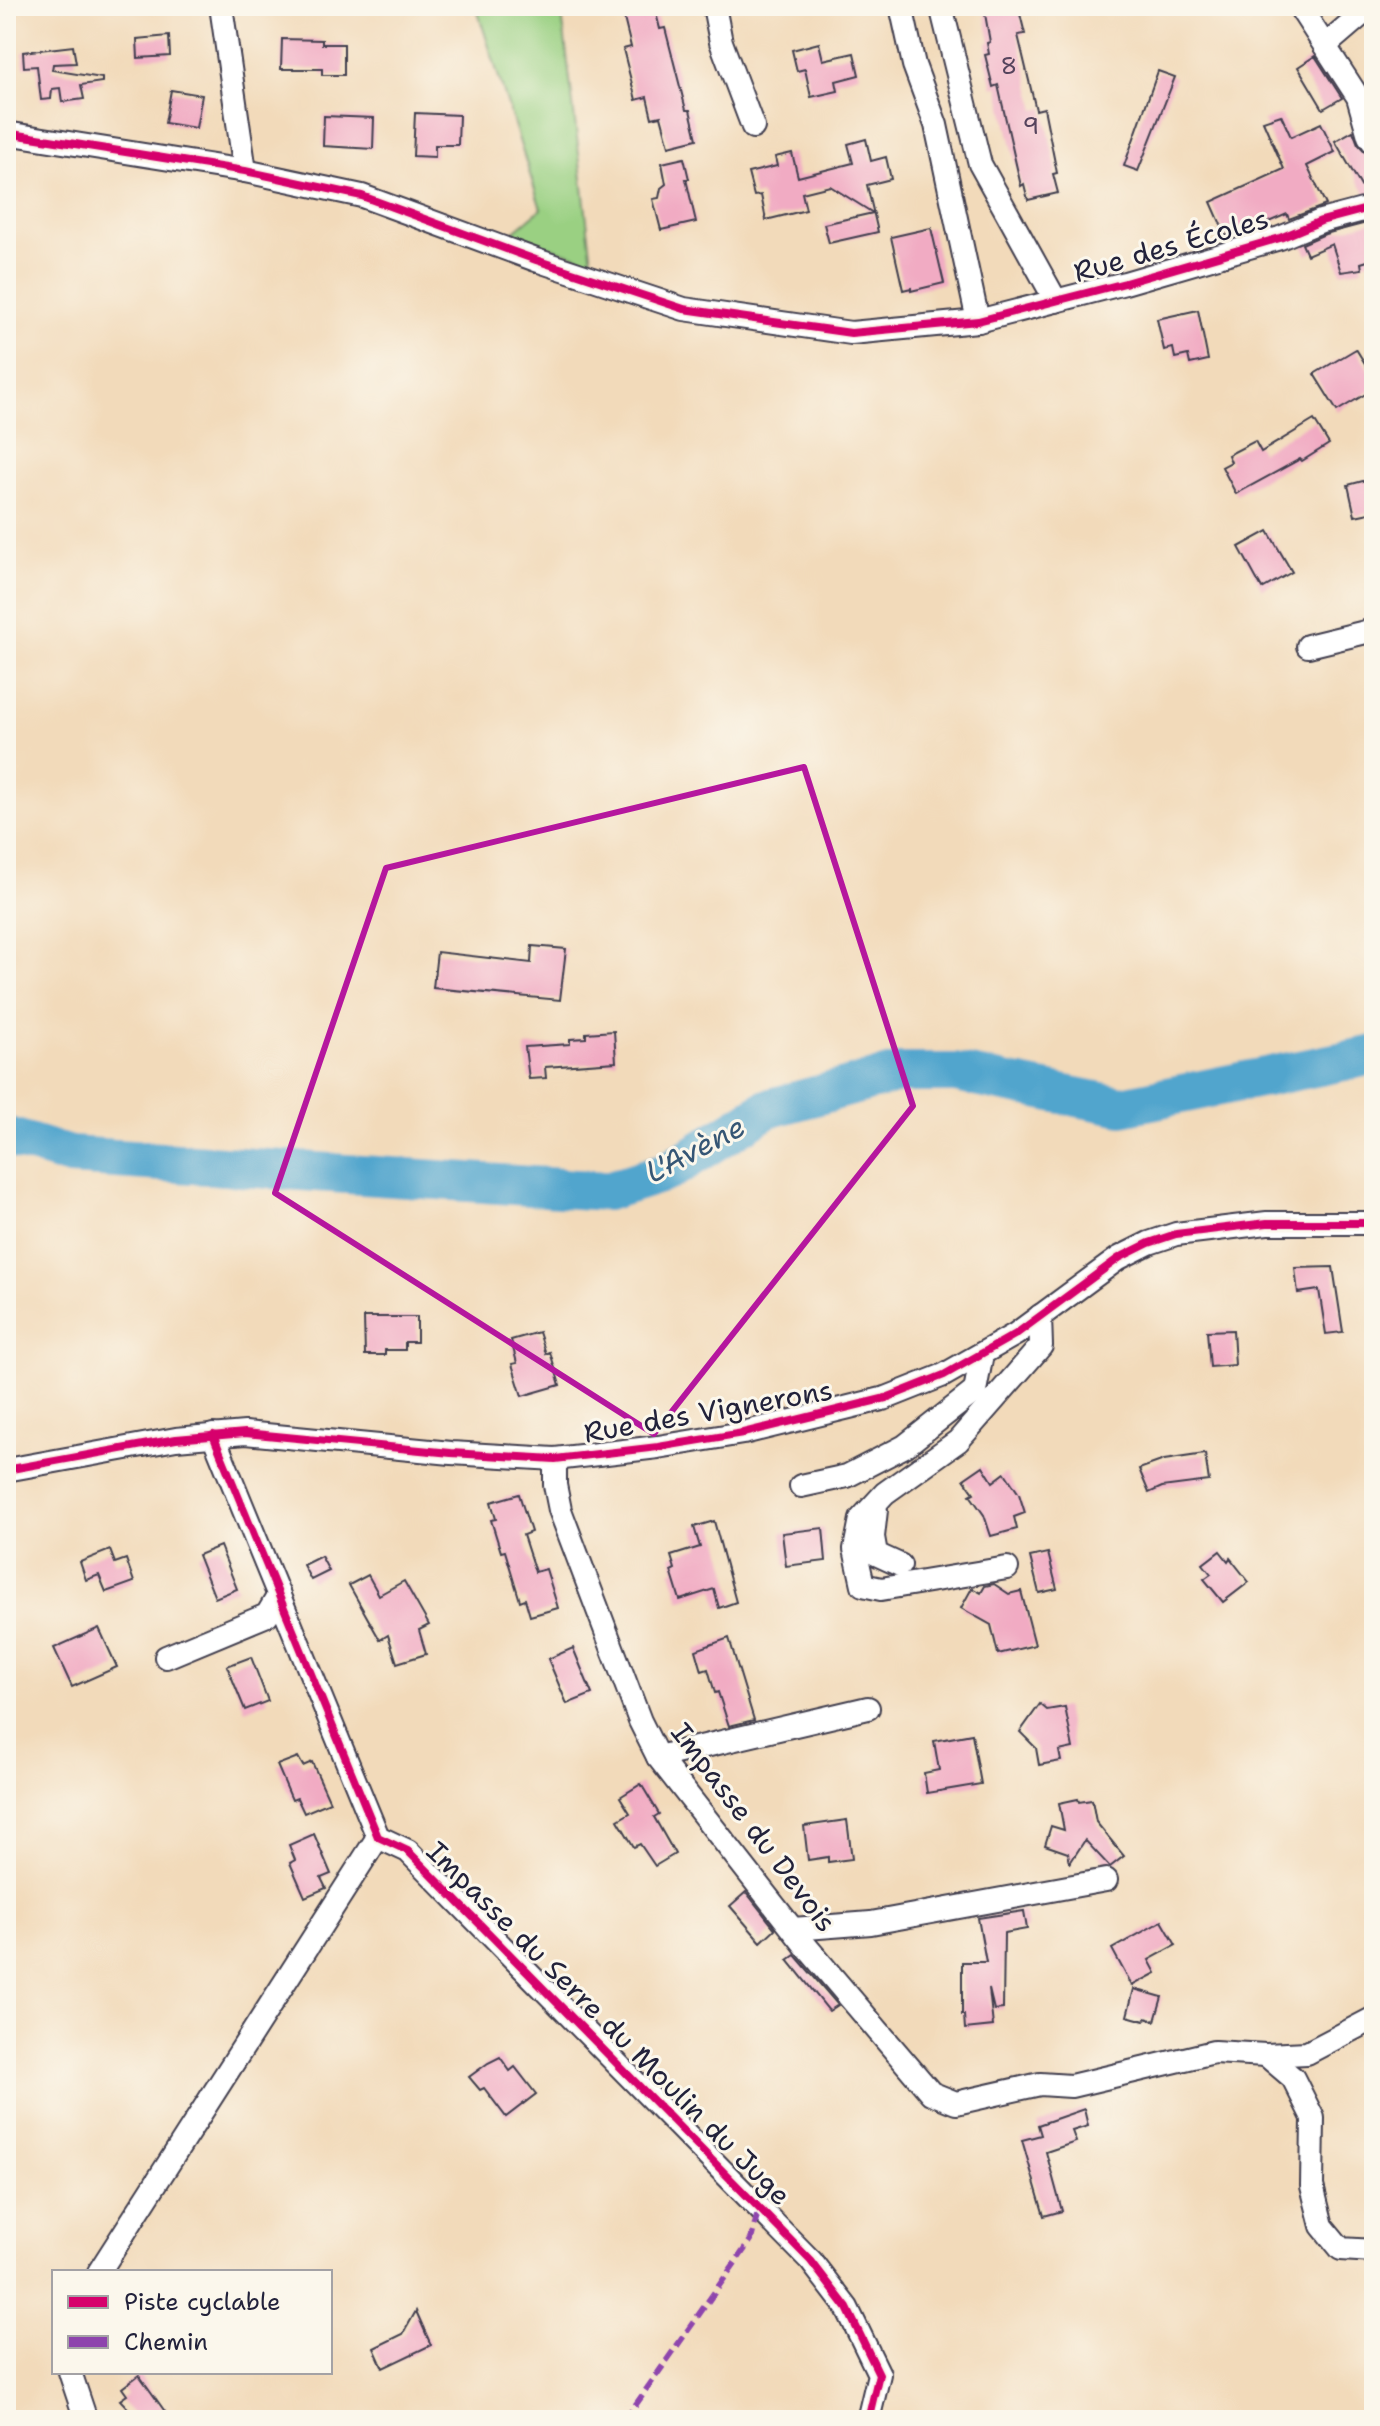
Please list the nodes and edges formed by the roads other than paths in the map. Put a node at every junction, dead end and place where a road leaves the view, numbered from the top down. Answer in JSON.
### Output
{"nodes":[{"id":1,"x":221,"y":6,"type":"edge"},
{"id":2,"x":714,"y":6,"type":"edge"},
{"id":3,"x":901,"y":6,"type":"edge"},
{"id":4,"x":941,"y":6,"type":"edge"},
{"id":5,"x":1299,"y":6,"type":"edge"},
{"id":6,"x":1360,"y":16,"type":"dead end"},
{"id":7,"x":1325,"y":46,"type":"junction"},
{"id":8,"x":753,"y":127,"type":"dead end"},
{"id":9,"x":6,"y":133,"type":"edge"},
{"id":10,"x":1374,"y":143,"type":"edge"},
{"id":11,"x":245,"y":171,"type":"junction"},
{"id":12,"x":1374,"y":207,"type":"edge"},
{"id":13,"x":1056,"y":301,"type":"junction"},
{"id":14,"x":978,"y":321,"type":"junction"},
{"id":15,"x":1374,"y":630,"type":"edge"},
{"id":16,"x":1308,"y":646,"type":"dead end"},
{"id":17,"x":1374,"y":1223,"type":"edge"},
{"id":18,"x":1040,"y":1316,"type":"junction"},
{"id":19,"x":982,"y":1354,"type":"junction"},
{"id":20,"x":213,"y":1435,"type":"junction"},
{"id":21,"x":555,"y":1459,"type":"junction"},
{"id":22,"x":6,"y":1470,"type":"edge"},
{"id":23,"x":801,"y":1486,"type":"dead end"},
{"id":24,"x":876,"y":1504,"type":"junction"},
{"id":25,"x":900,"y":1565,"type":"dead end"},
{"id":26,"x":1007,"y":1568,"type":"dead end"},
{"id":27,"x":279,"y":1595,"type":"junction"},
{"id":28,"x":166,"y":1657,"type":"dead end"},
{"id":29,"x":868,"y":1708,"type":"dead end"},
{"id":30,"x":658,"y":1757,"type":"junction"},
{"id":31,"x":378,"y":1837,"type":"junction"},
{"id":32,"x":1106,"y":1880,"type":"dead end"},
{"id":33,"x":793,"y":1929,"type":"junction"},
{"id":34,"x":1374,"y":2018,"type":"edge"},
{"id":35,"x":1266,"y":2055,"type":"junction"},
{"id":36,"x":1374,"y":2251,"type":"edge"},
{"id":37,"x":100,"y":2270,"type":"edge"},
{"id":38,"x":71,"y":2374,"type":"edge"},
{"id":39,"x":86,"y":2420,"type":"edge"},
{"id":40,"x":868,"y":2420,"type":"edge"}],
"edges":[{"from":1,"to":11,"type":"street"},
{"from":2,"to":8,"type":"street"},
{"from":3,"to":14,"type":"street"},
{"from":4,"to":13,"type":"street"},
{"from":5,"to":7,"type":"street"},
{"from":6,"to":7,"type":"street"},
{"from":7,"to":10,"type":"street"},
{"from":9,"to":11,"type":"street","name":"Rue des Écoles"},
{"from":11,"to":14,"type":"street","name":"Rue des Écoles"},
{"from":12,"to":13,"type":"street","name":"Rue des Écoles"},
{"from":13,"to":14,"type":"street","name":"Rue des Écoles"},
{"from":15,"to":16,"type":"street"},
{"from":17,"to":18,"type":"street","name":"Rue des Vignerons"},
{"from":18,"to":19,"type":"street","name":"Rue des Vignerons"},
{"from":18,"to":24,"type":"street"},
{"from":19,"to":21,"type":"street","name":"Rue des Vignerons"},
{"from":19,"to":23,"type":"street"},
{"from":20,"to":21,"type":"street","name":"Rue des Vignerons"},
{"from":20,"to":22,"type":"street","name":"Rue des Vignerons"},
{"from":20,"to":27,"type":"street"},
{"from":21,"to":30,"type":"street","name":"Impasse du Devois"},
{"from":24,"to":25,"type":"street"},
{"from":24,"to":26,"type":"street"},
{"from":27,"to":28,"type":"street"},
{"from":27,"to":31,"type":"street"},
{"from":29,"to":30,"type":"street"},
{"from":30,"to":33,"type":"street","name":"Impasse du Devois"},
{"from":31,"to":37,"type":"street"},
{"from":31,"to":40,"type":"street","name":"Impasse du Serre du Moulin du Juge"},
{"from":32,"to":33,"type":"street"},
{"from":33,"to":35,"type":"street","name":"Impasse du Devois"},
{"from":34,"to":35,"type":"street","name":"Impasse du Devois"},
{"from":35,"to":36,"type":"street"},
{"from":38,"to":39,"type":"street"}]}
